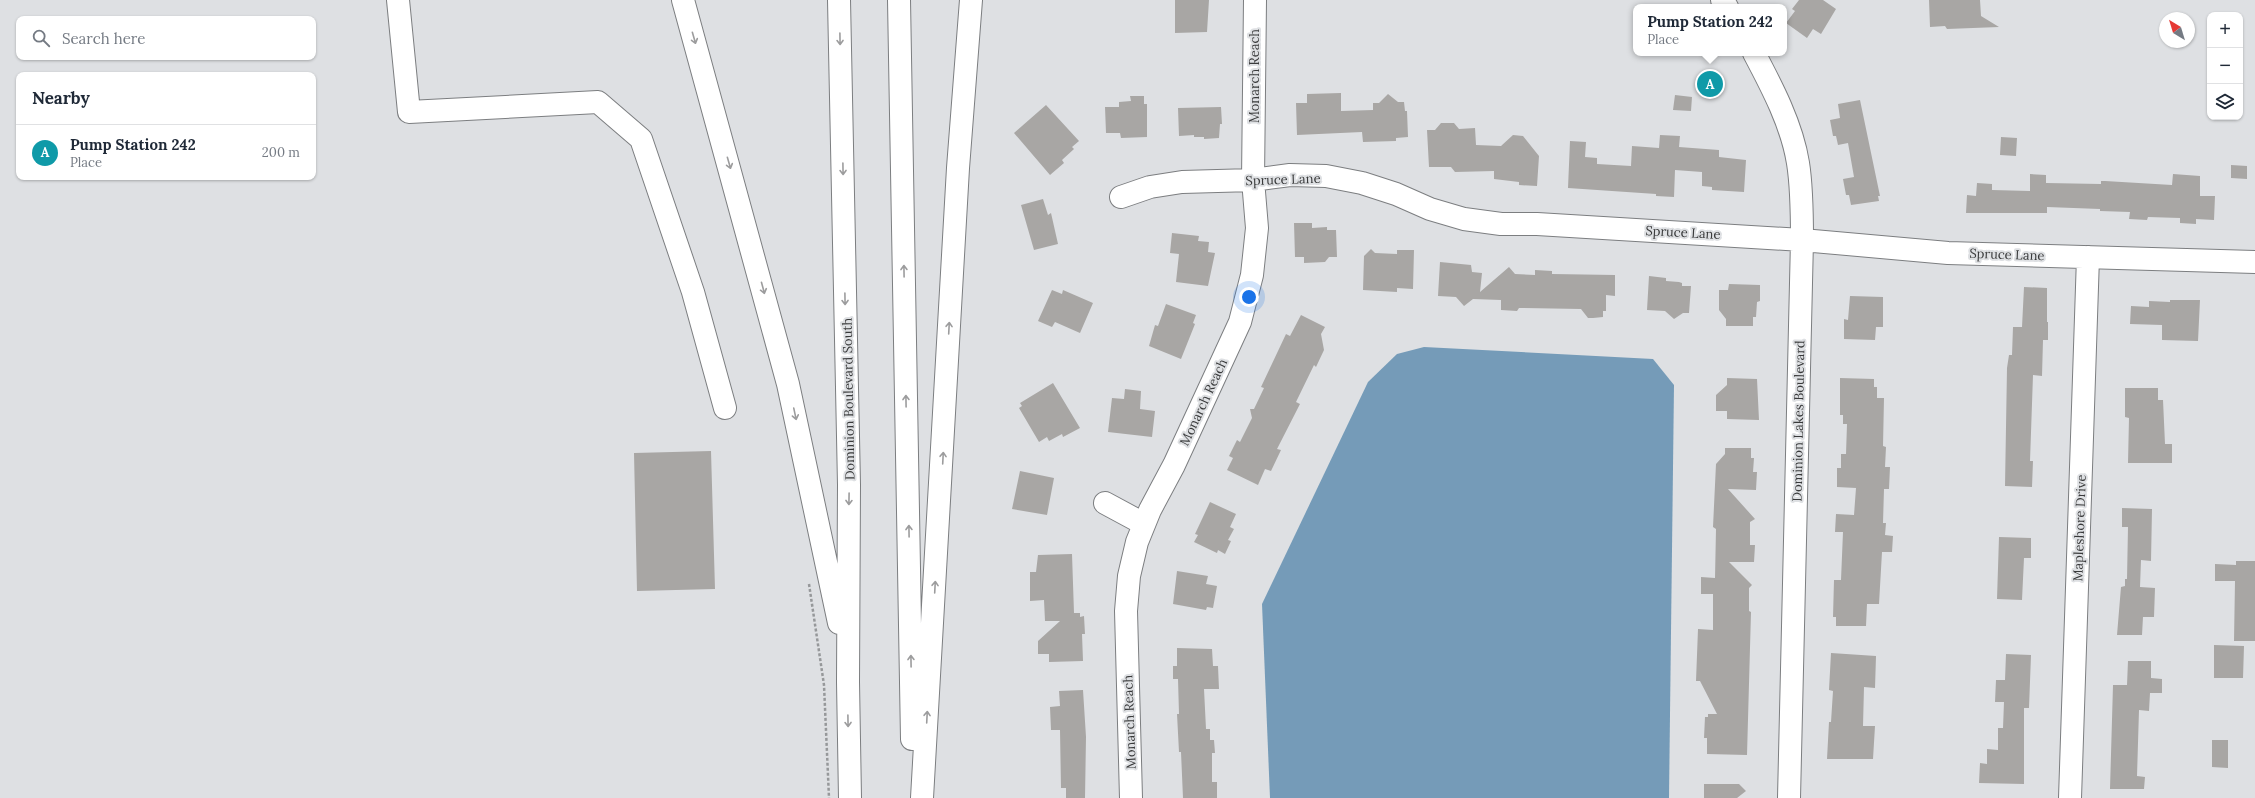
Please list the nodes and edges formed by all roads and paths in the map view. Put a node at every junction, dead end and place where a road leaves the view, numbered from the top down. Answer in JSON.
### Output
{"nodes":[{"id":1,"x":398,"y":0,"type":"edge"},
{"id":2,"x":683,"y":0,"type":"edge"},
{"id":3,"x":839,"y":0,"type":"edge"},
{"id":4,"x":899,"y":0,"type":"edge"},
{"id":5,"x":971,"y":0,"type":"edge"},
{"id":6,"x":1255,"y":0,"type":"edge"},
{"id":7,"x":1756,"y":56,"type":"edge"},
{"id":8,"x":1253,"y":180,"type":"junction"},
{"id":9,"x":1121,"y":197,"type":"dead end"},
{"id":10,"x":1802,"y":240,"type":"junction"},
{"id":11,"x":2088,"y":257,"type":"junction"},
{"id":12,"x":2255,"y":262,"type":"edge"},
{"id":13,"x":725,"y":408,"type":"dead end"},
{"id":14,"x":1105,"y":503,"type":"dead end"},
{"id":15,"x":1144,"y":524,"type":"junction"},
{"id":16,"x":848,"y":674,"type":"junction"},
{"id":17,"x":824,"y":685,"type":"dead end"},
{"id":18,"x":829,"y":798,"type":"edge"},
{"id":19,"x":850,"y":798,"type":"edge"},
{"id":20,"x":914,"y":798,"type":"edge"},
{"id":21,"x":922,"y":798,"type":"edge"},
{"id":22,"x":1132,"y":798,"type":"edge"},
{"id":23,"x":1789,"y":798,"type":"edge"},
{"id":24,"x":2070,"y":798,"type":"edge"}],
"edges":[{"from":1,"to":13,"type":"main road"},
{"from":2,"to":16,"type":"main road","one_way":true},
{"from":3,"to":16,"type":"main road","name":"Dominion Boulevard South","one_way":true},
{"from":20,"to":4,"type":"main road","one_way":true},
{"from":21,"to":5,"type":"main road","one_way":true},
{"from":6,"to":8,"type":"main road","name":"Monarch Reach"},
{"from":7,"to":10,"type":"main road","name":"Dominion Lakes Boulevard"},
{"from":8,"to":9,"type":"main road","name":"Spruce Lane"},
{"from":8,"to":10,"type":"main road","name":"Spruce Lane"},
{"from":8,"to":15,"type":"main road","name":"Monarch Reach"},
{"from":10,"to":11,"type":"main road","name":"Spruce Lane"},
{"from":10,"to":23,"type":"main road","name":"Dominion Lakes Boulevard"},
{"from":11,"to":12,"type":"main road","name":"Spruce Lane"},
{"from":11,"to":24,"type":"main road","name":"Mapleshore Drive"},
{"from":14,"to":15,"type":"main road"},
{"from":15,"to":22,"type":"main road","name":"Monarch Reach"},
{"from":16,"to":19,"type":"main road","name":"Dominion Boulevard South","one_way":true},
{"from":17,"to":18,"type":"path"}]}
